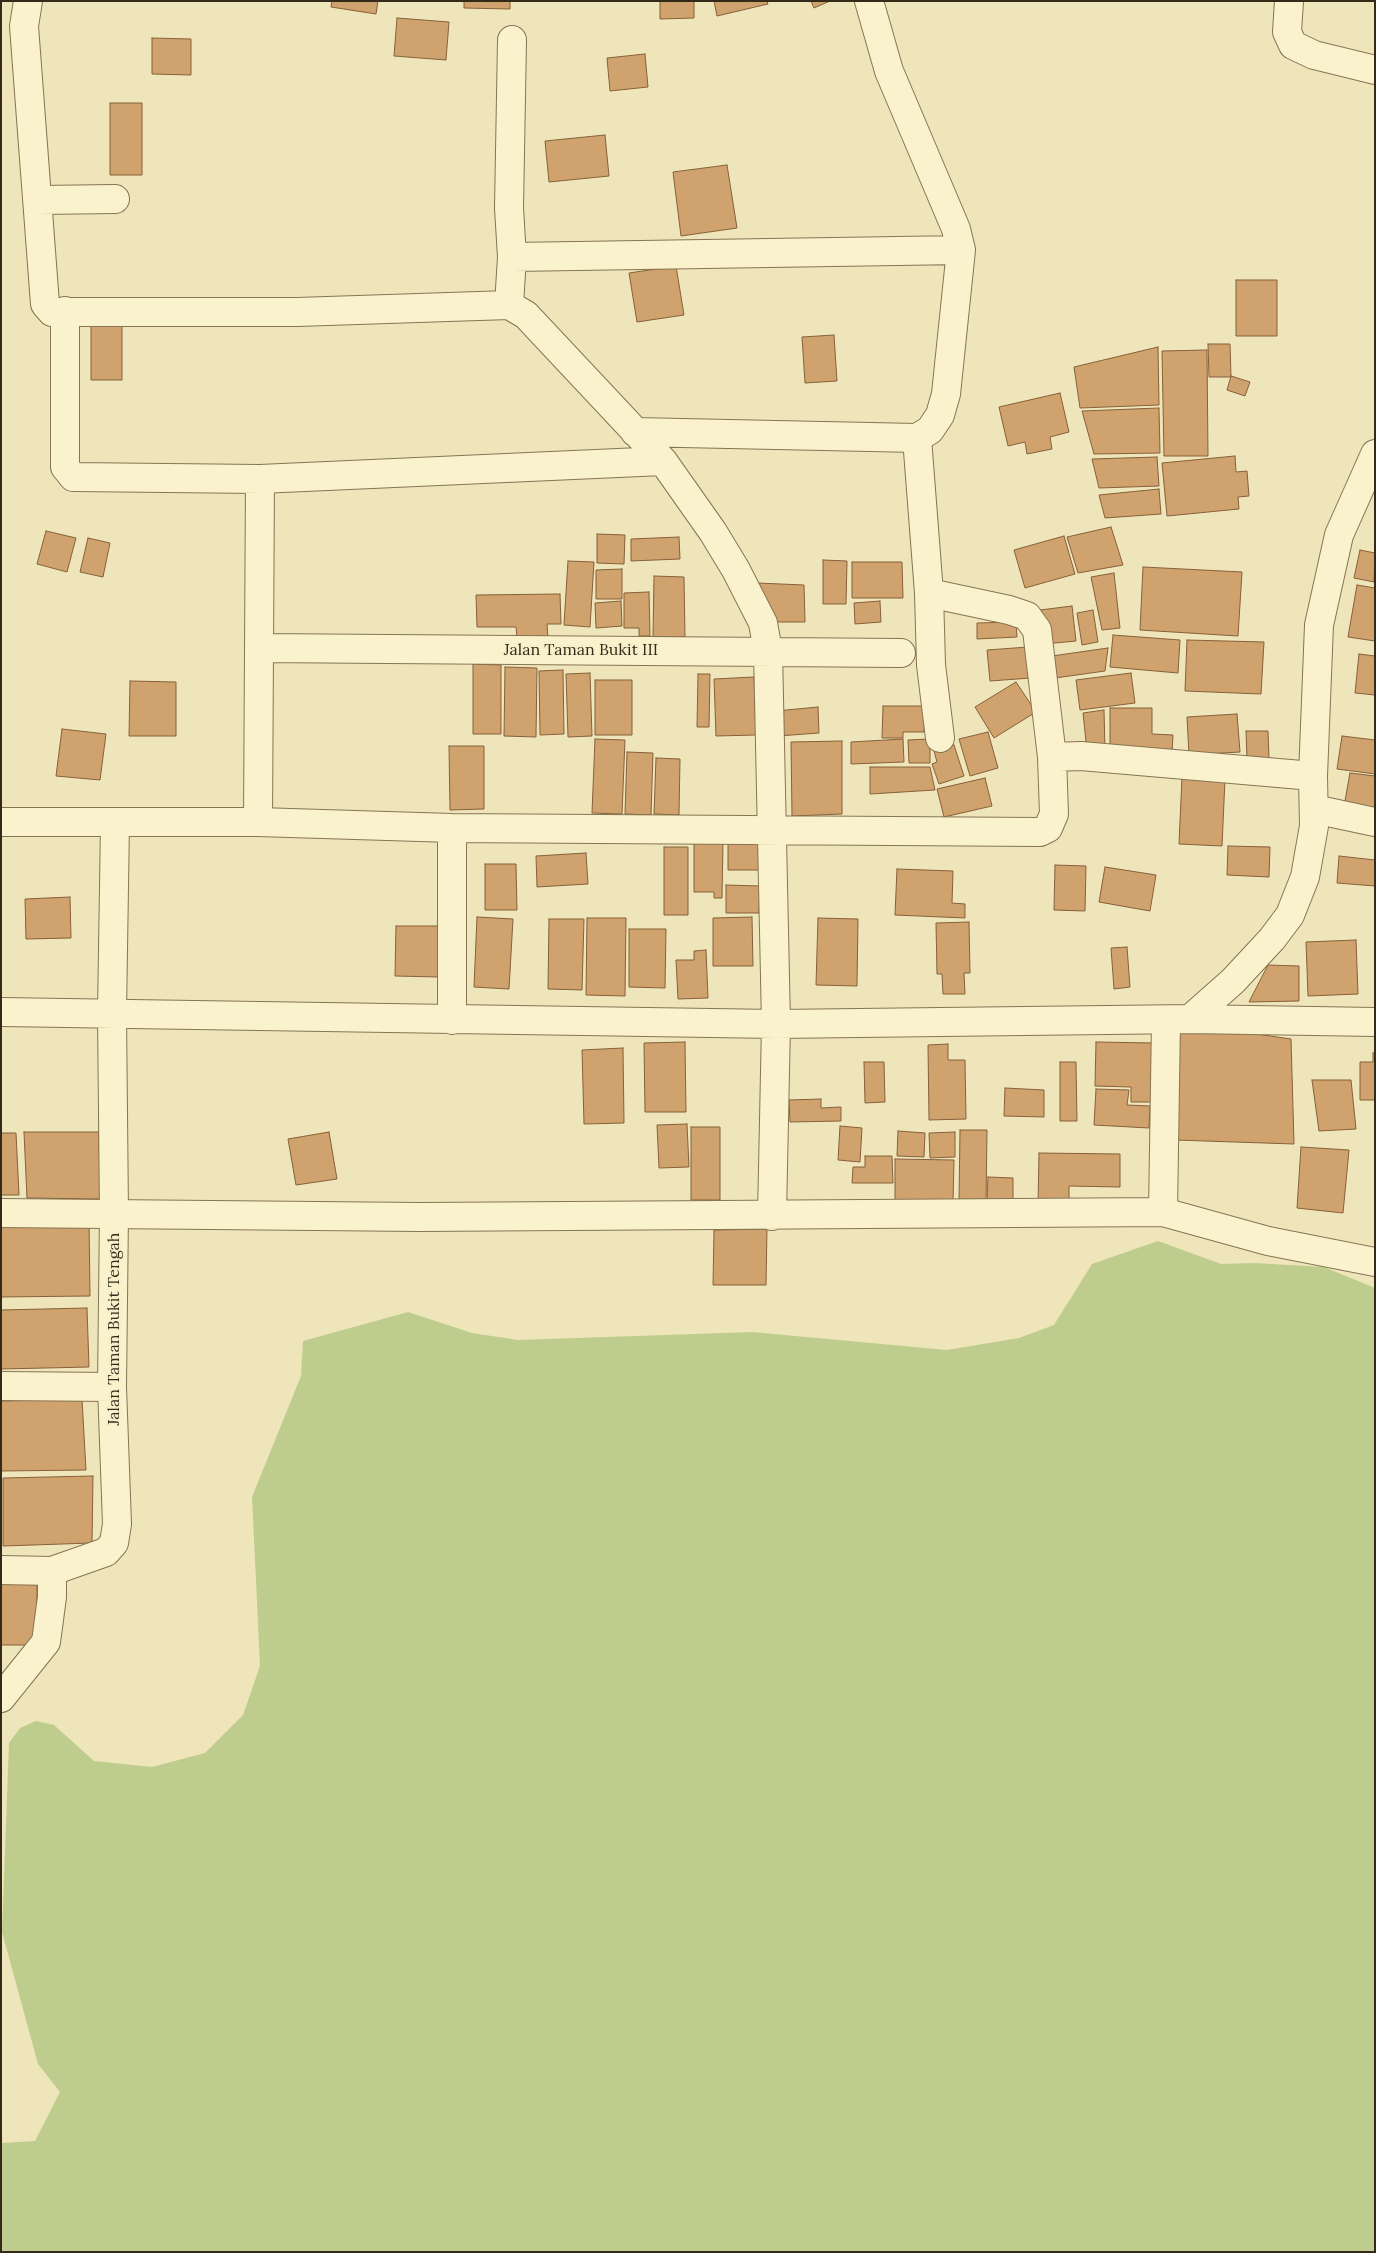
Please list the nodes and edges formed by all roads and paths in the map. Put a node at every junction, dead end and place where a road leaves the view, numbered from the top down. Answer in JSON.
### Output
{"nodes":[{"id":1,"x":28,"y":1,"type":"edge"},
{"id":2,"x":869,"y":1,"type":"edge"},
{"id":3,"x":1289,"y":1,"type":"edge"},
{"id":4,"x":512,"y":40,"type":"dead end"},
{"id":5,"x":1375,"y":70,"type":"edge"},
{"id":6,"x":115,"y":199,"type":"dead end"},
{"id":7,"x":39,"y":200,"type":"junction"},
{"id":8,"x":961,"y":250,"type":"junction"},
{"id":9,"x":512,"y":257,"type":"junction"},
{"id":10,"x":508,"y":305,"type":"junction"},
{"id":11,"x":65,"y":311,"type":"junction"},
{"id":12,"x":635,"y":432,"type":"junction"},
{"id":13,"x":917,"y":438,"type":"junction"},
{"id":14,"x":1375,"y":454,"type":"edge"},
{"id":15,"x":663,"y":461,"type":"junction"},
{"id":16,"x":260,"y":479,"type":"junction"},
{"id":17,"x":929,"y":593,"type":"junction"},
{"id":18,"x":261,"y":648,"type":"junction"},
{"id":19,"x":768,"y":651,"type":"junction"},
{"id":20,"x":901,"y":653,"type":"dead end"},
{"id":21,"x":940,"y":738,"type":"dead end"},
{"id":22,"x":1052,"y":757,"type":"junction"},
{"id":23,"x":1313,"y":776,"type":"junction"},
{"id":24,"x":1314,"y":808,"type":"junction"},
{"id":25,"x":1,"y":822,"type":"edge"},
{"id":26,"x":258,"y":822,"type":"junction"},
{"id":27,"x":1375,"y":822,"type":"edge"},
{"id":28,"x":116,"y":823,"type":"junction"},
{"id":29,"x":452,"y":828,"type":"junction"},
{"id":30,"x":772,"y":830,"type":"junction"},
{"id":31,"x":1,"y":1012,"type":"edge"},
{"id":32,"x":112,"y":1013,"type":"junction"},
{"id":33,"x":452,"y":1020,"type":"junction"},
{"id":34,"x":1178,"y":1020,"type":"junction"},
{"id":35,"x":1375,"y":1022,"type":"edge"},
{"id":36,"x":776,"y":1024,"type":"junction"},
{"id":37,"x":1163,"y":1212,"type":"junction"},
{"id":38,"x":114,"y":1213,"type":"junction"},
{"id":39,"x":1,"y":1214,"type":"edge"},
{"id":40,"x":772,"y":1216,"type":"junction"},
{"id":41,"x":1375,"y":1262,"type":"edge"},
{"id":42,"x":1,"y":1386,"type":"edge"},
{"id":43,"x":112,"y":1387,"type":"junction"},
{"id":44,"x":1,"y":1570,"type":"edge"},
{"id":45,"x":52,"y":1571,"type":"junction"},
{"id":46,"x":1,"y":1698,"type":"edge"}],
"edges":[{"from":1,"to":7,"type":"street"},
{"from":2,"to":8,"type":"street"},
{"from":3,"to":5,"type":"street"},
{"from":4,"to":9,"type":"street"},
{"from":6,"to":7,"type":"street"},
{"from":7,"to":11,"type":"street"},
{"from":8,"to":9,"type":"street"},
{"from":8,"to":13,"type":"street"},
{"from":9,"to":10,"type":"street"},
{"from":10,"to":11,"type":"street"},
{"from":10,"to":12,"type":"street"},
{"from":11,"to":16,"type":"street"},
{"from":12,"to":13,"type":"street"},
{"from":12,"to":15,"type":"street"},
{"from":13,"to":17,"type":"street"},
{"from":14,"to":23,"type":"street"},
{"from":15,"to":16,"type":"street"},
{"from":15,"to":19,"type":"street"},
{"from":16,"to":18,"type":"street"},
{"from":17,"to":21,"type":"street"},
{"from":17,"to":22,"type":"street"},
{"from":18,"to":19,"type":"street","name":"Jalan Taman Bukit III"},
{"from":18,"to":26,"type":"street"},
{"from":19,"to":20,"type":"street","name":"Jalan Taman Bukit III"},
{"from":19,"to":30,"type":"street"},
{"from":22,"to":23,"type":"street"},
{"from":22,"to":30,"type":"street"},
{"from":23,"to":24,"type":"street"},
{"from":24,"to":27,"type":"street"},
{"from":24,"to":34,"type":"street"},
{"from":25,"to":28,"type":"street"},
{"from":26,"to":28,"type":"street"},
{"from":26,"to":29,"type":"street"},
{"from":28,"to":32,"type":"street","name":"Jalan Taman Bukit Tengah"},
{"from":29,"to":30,"type":"street"},
{"from":29,"to":33,"type":"street"},
{"from":30,"to":36,"type":"street"},
{"from":31,"to":32,"type":"street"},
{"from":32,"to":33,"type":"street"},
{"from":32,"to":38,"type":"street","name":"Jalan Taman Bukit Tengah"},
{"from":33,"to":36,"type":"street"},
{"from":34,"to":35,"type":"street"},
{"from":34,"to":36,"type":"street"},
{"from":34,"to":37,"type":"street"},
{"from":36,"to":40,"type":"street"},
{"from":37,"to":40,"type":"street"},
{"from":37,"to":41,"type":"street"},
{"from":38,"to":39,"type":"street"},
{"from":38,"to":40,"type":"street"},
{"from":38,"to":43,"type":"street","name":"Jalan Taman Bukit Tengah"},
{"from":42,"to":43,"type":"street"},
{"from":43,"to":45,"type":"street","name":"Jalan Taman Bukit Tengah"},
{"from":44,"to":45,"type":"street"},
{"from":45,"to":46,"type":"street"}]}
